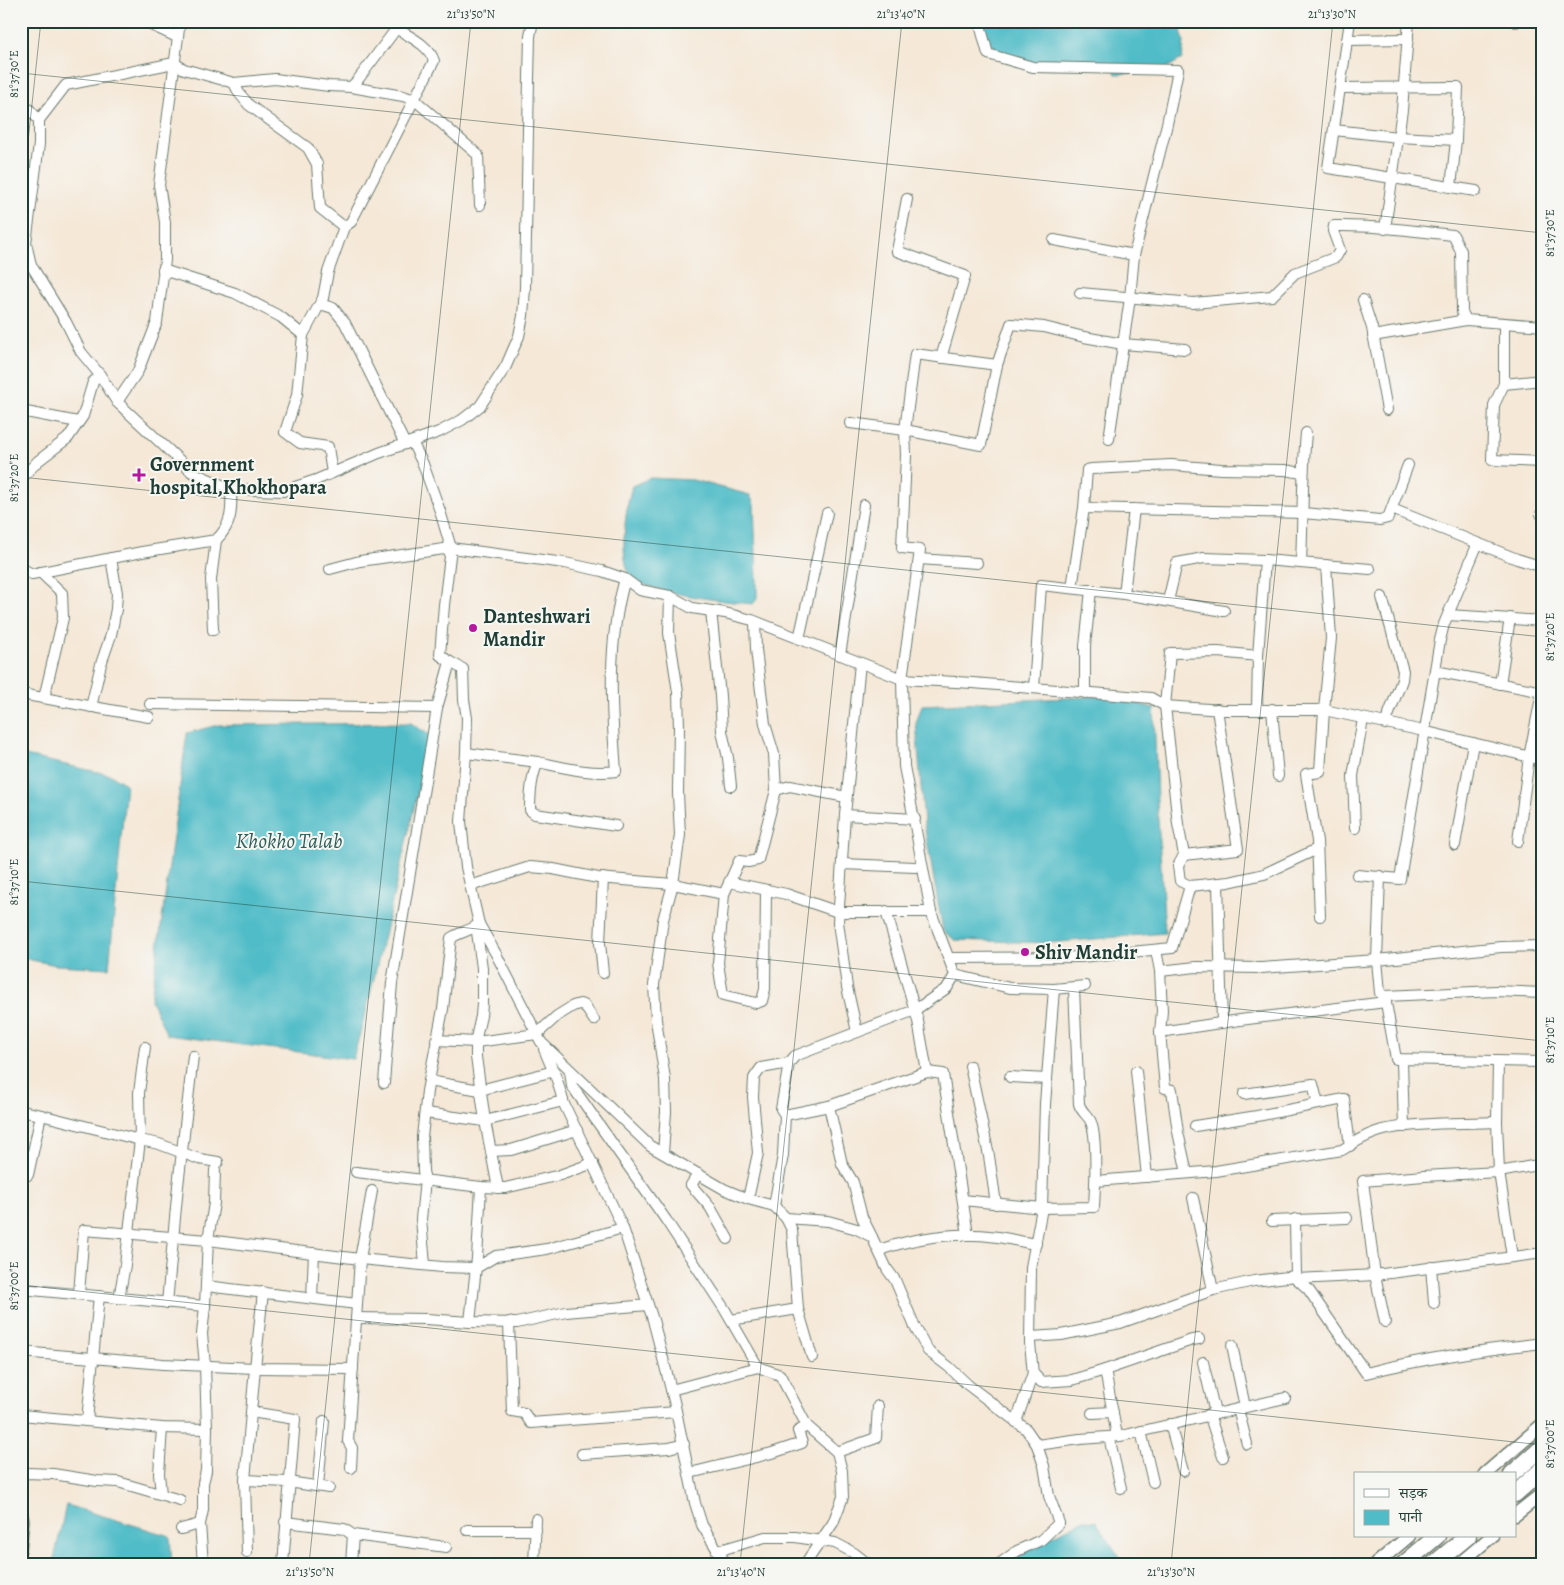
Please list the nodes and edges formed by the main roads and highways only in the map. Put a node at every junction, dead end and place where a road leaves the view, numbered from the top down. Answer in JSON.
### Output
{"nodes":[{"id":1,"x":1543,"y":1447,"type":"edge"},
{"id":2,"x":1543,"y":1469,"type":"edge"},
{"id":3,"x":1514,"y":1472,"type":"edge"},
{"id":4,"x":1516,"y":1493,"type":"edge"},
{"id":5,"x":1435,"y":1538,"type":"edge"},
{"id":6,"x":1466,"y":1538,"type":"edge"},
{"id":7,"x":1404,"y":1564,"type":"edge"},
{"id":8,"x":1434,"y":1564,"type":"edge"}],
"edges":[{"from":1,"to":3,"type":"highway"},
{"from":2,"to":4,"type":"highway"},
{"from":5,"to":7,"type":"highway"},
{"from":6,"to":8,"type":"highway"}]}
